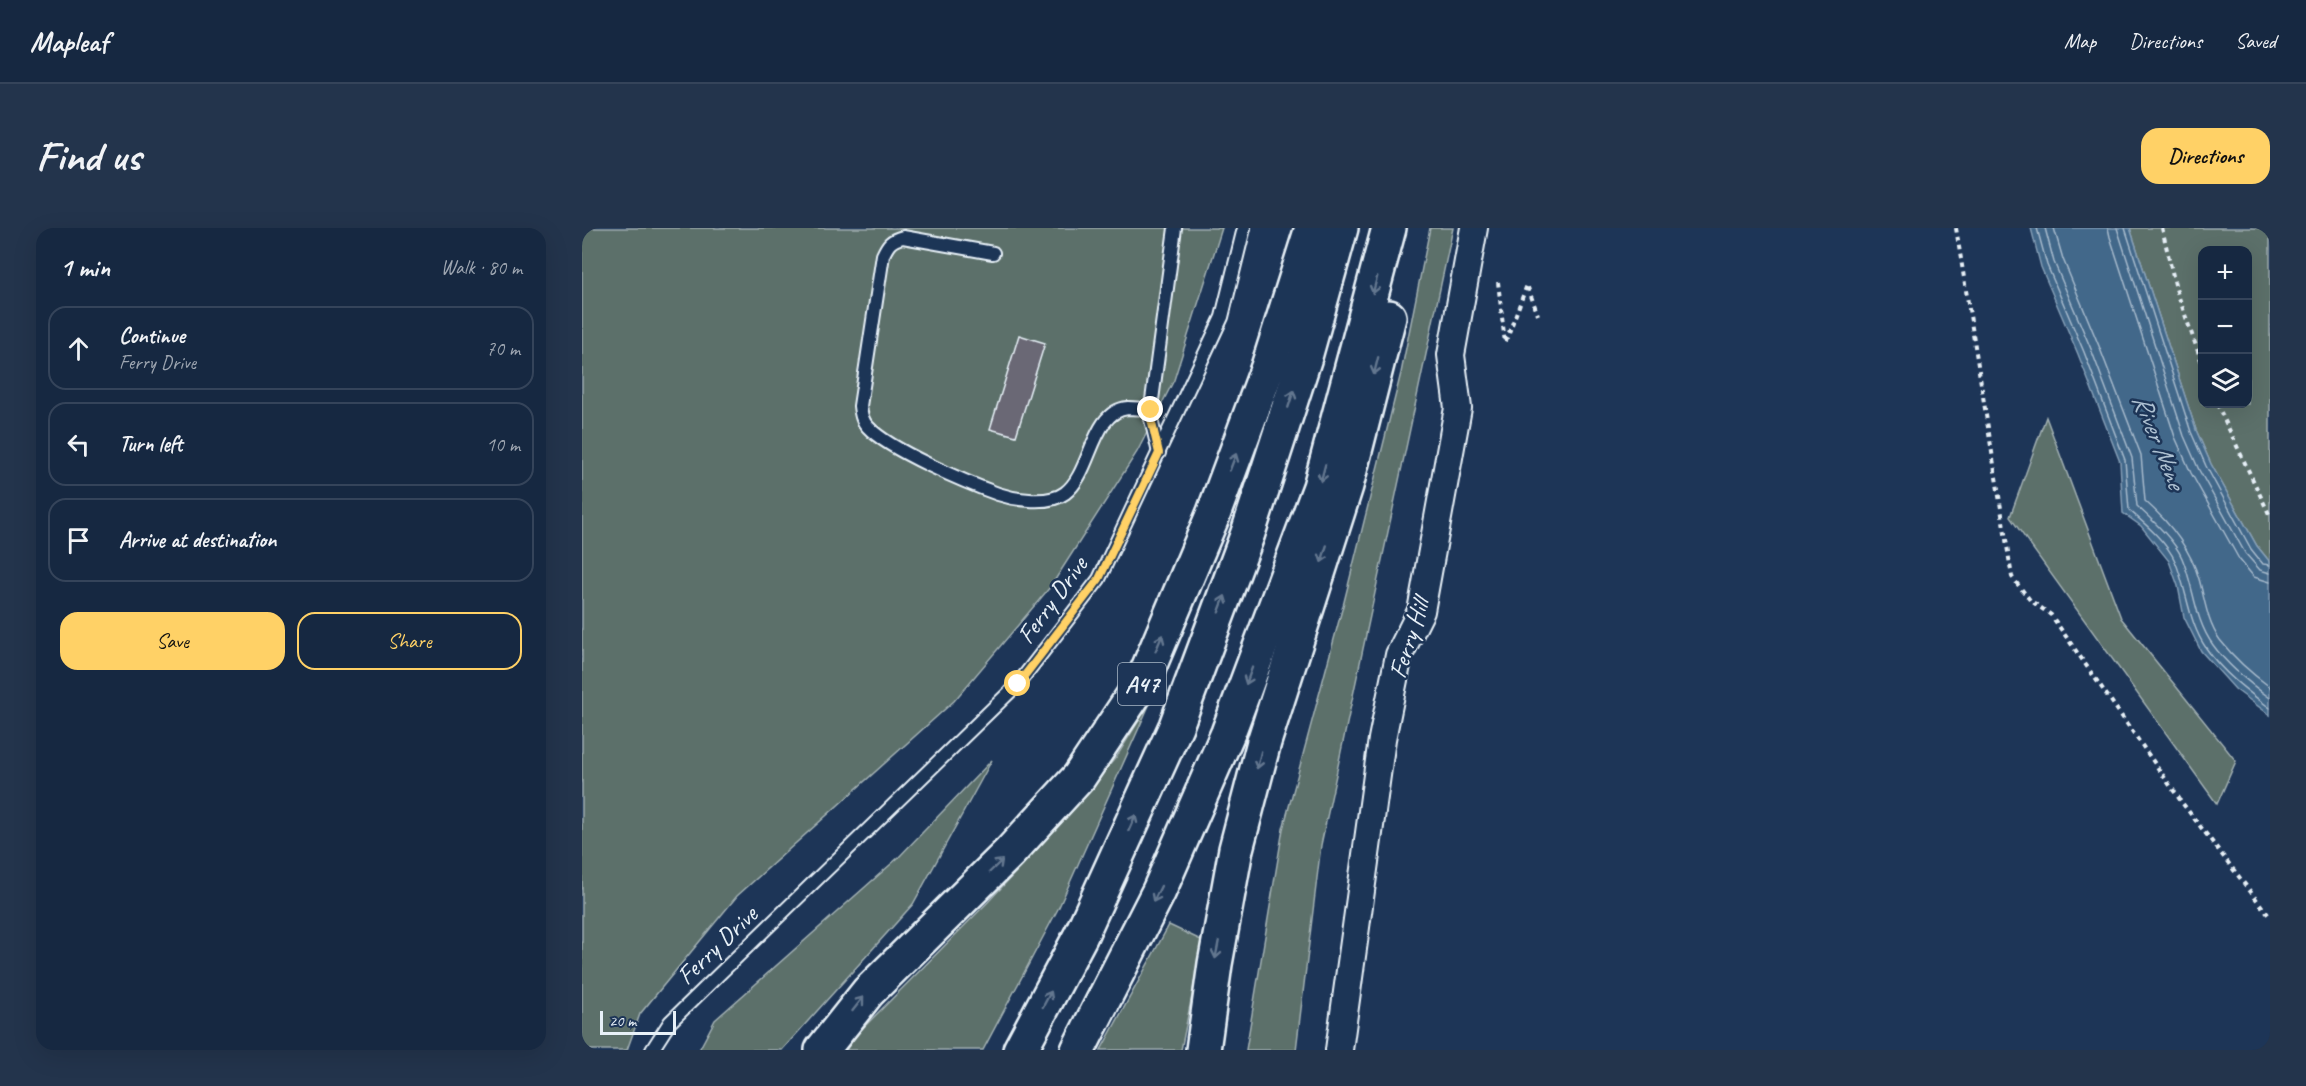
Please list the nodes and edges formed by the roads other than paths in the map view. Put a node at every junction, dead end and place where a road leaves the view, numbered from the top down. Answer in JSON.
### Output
{"nodes":[{"id":1,"x":1175,"y":228,"type":"edge"},
{"id":2,"x":1244,"y":228,"type":"edge"},
{"id":3,"x":1312,"y":228,"type":"edge"},
{"id":4,"x":1341,"y":228,"type":"edge"},
{"id":5,"x":1389,"y":228,"type":"edge"},
{"id":6,"x":1410,"y":228,"type":"edge"},
{"id":7,"x":1474,"y":228,"type":"edge"},
{"id":8,"x":993,"y":253,"type":"dead end"},
{"id":9,"x":1151,"y":410,"type":"junction"},
{"id":10,"x":1159,"y":453,"type":"junction"},
{"id":11,"x":652,"y":1050,"type":"edge"},
{"id":12,"x":822,"y":1050,"type":"edge"},
{"id":13,"x":1020,"y":1050,"type":"edge"},
{"id":14,"x":1078,"y":1050,"type":"edge"},
{"id":15,"x":1203,"y":1050,"type":"edge"},
{"id":16,"x":1339,"y":1050,"type":"edge"}],
"edges":[{"from":1,"to":9,"type":"lane"},
{"from":2,"to":10,"type":"lane","name":"Ferry Drive"},
{"from":12,"to":3,"type":"highway","number":"A47","one_way":true},
{"from":13,"to":4,"type":"highway","number":"A47","one_way":true},
{"from":5,"to":14,"type":"highway","one_way":true},
{"from":6,"to":15,"type":"highway","one_way":true},
{"from":7,"to":16,"type":"street","name":"Ferry Hill"},
{"from":8,"to":9,"type":"lane"},
{"from":9,"to":10,"type":"lane"},
{"from":10,"to":11,"type":"lane","name":"Ferry Drive"}]}
